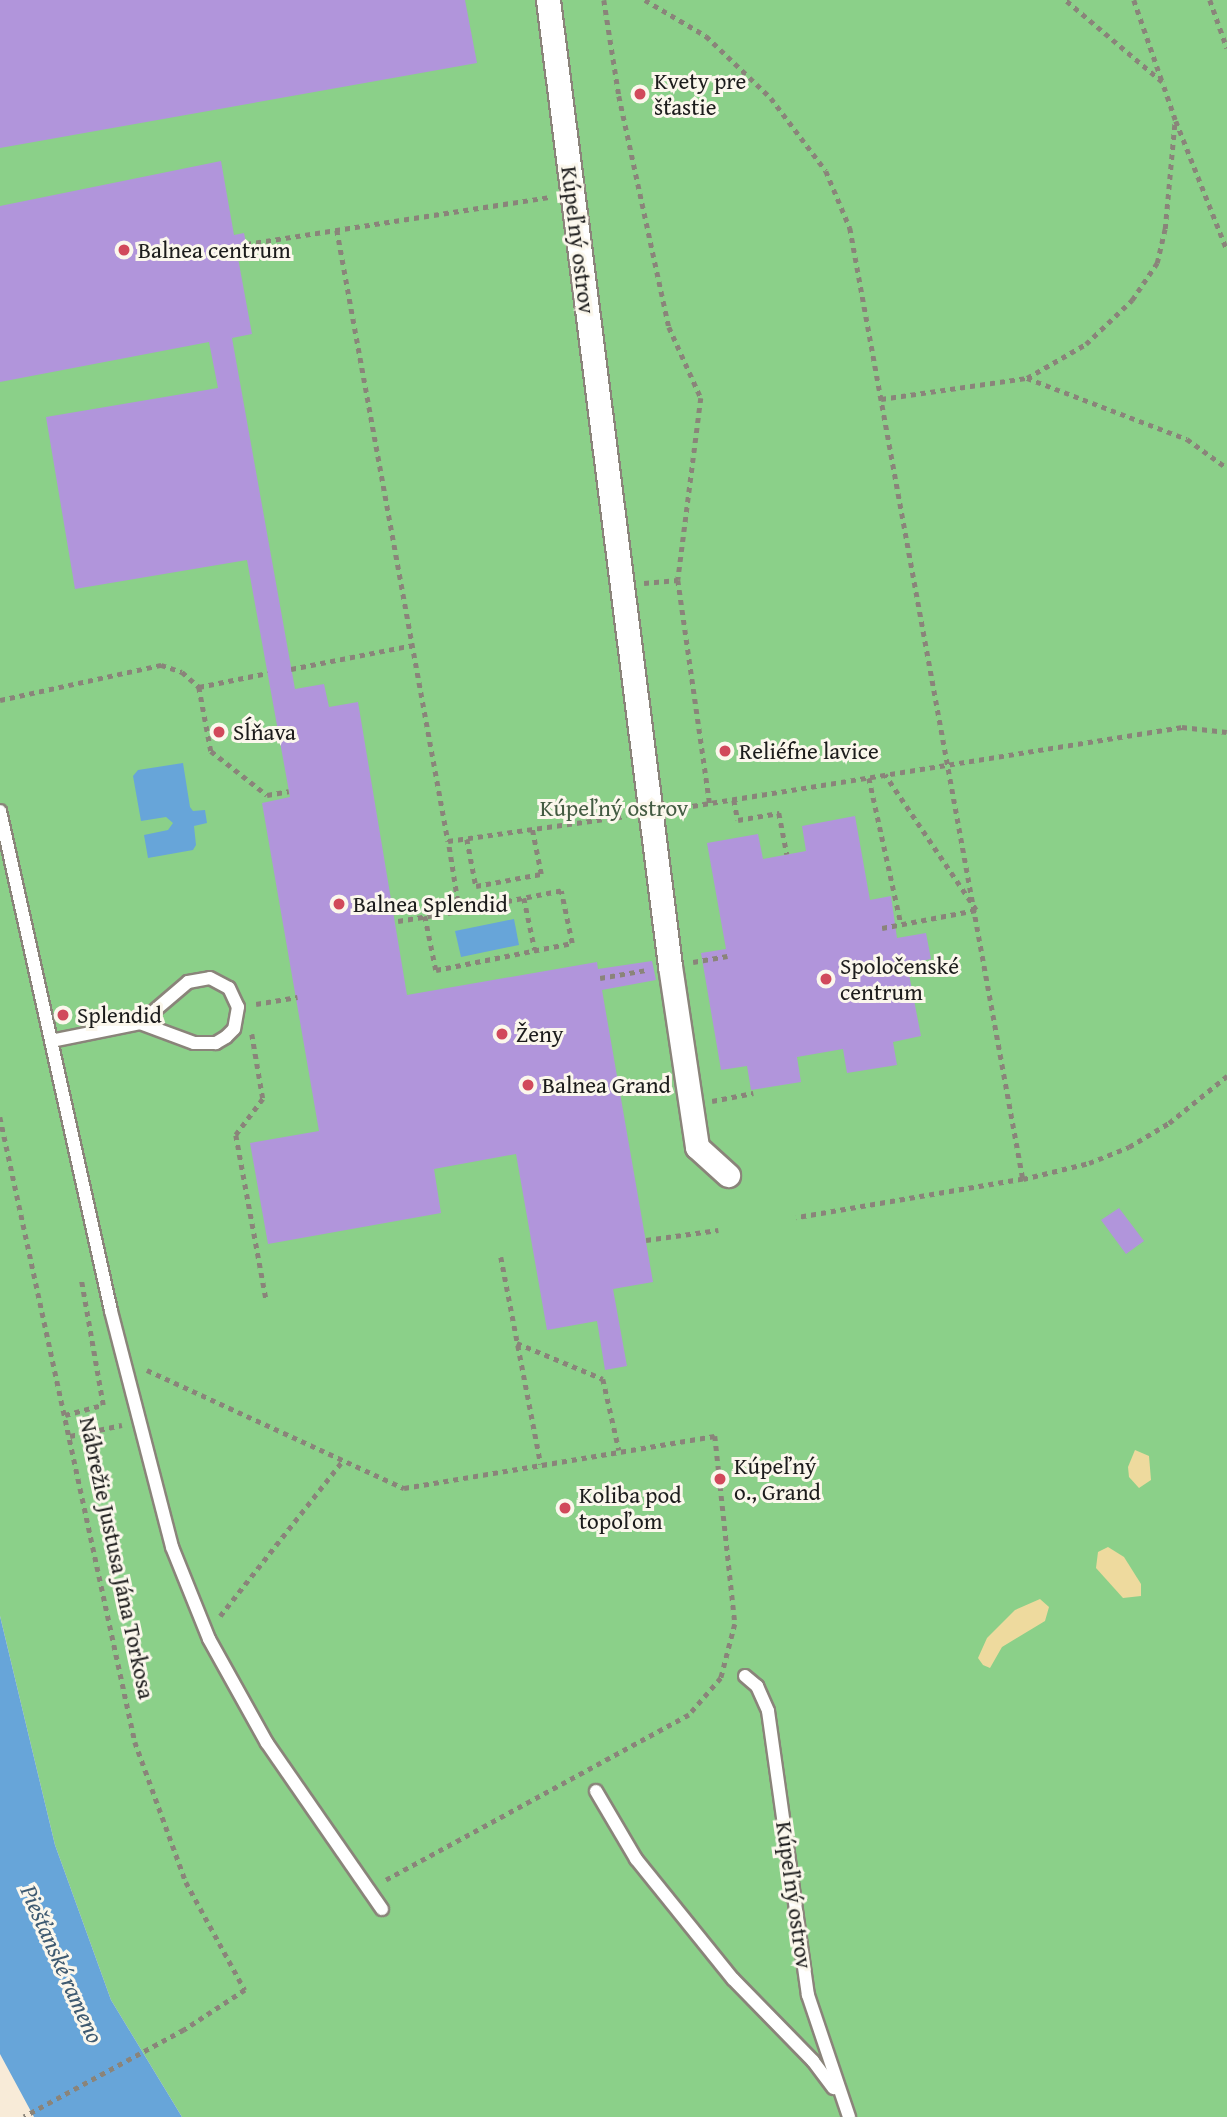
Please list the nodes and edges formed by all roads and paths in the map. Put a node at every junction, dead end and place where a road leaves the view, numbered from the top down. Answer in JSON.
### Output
{"nodes":[{"id":1,"x":548,"y":0,"type":"edge"},
{"id":2,"x":604,"y":0,"type":"edge"},
{"id":3,"x":645,"y":0,"type":"edge"},
{"id":4,"x":1065,"y":0,"type":"edge"},
{"id":5,"x":1134,"y":0,"type":"edge"},
{"id":6,"x":1210,"y":0,"type":"edge"},
{"id":7,"x":1227,"y":48,"type":"edge"},
{"id":8,"x":1162,"y":82,"type":"junction"},
{"id":9,"x":1175,"y":120,"type":"junction"},
{"id":10,"x":572,"y":194,"type":"junction"},
{"id":11,"x":246,"y":244,"type":"dead end"},
{"id":12,"x":1227,"y":250,"type":"edge"},
{"id":13,"x":1027,"y":378,"type":"junction"},
{"id":14,"x":881,"y":399,"type":"junction"},
{"id":15,"x":1227,"y":468,"type":"edge"},
{"id":16,"x":678,"y":580,"type":"junction"},
{"id":17,"x":622,"y":585,"type":"junction"},
{"id":18,"x":413,"y":645,"type":"dead end"},
{"id":19,"x":291,"y":669,"type":"dead end"},
{"id":20,"x":268,"y":673,"type":"dead end"},
{"id":21,"x":199,"y":687,"type":"junction"},
{"id":22,"x":0,"y":700,"type":"edge"},
{"id":23,"x":885,"y":775,"type":"dead end"},
{"id":24,"x":870,"y":778,"type":"dead end"},
{"id":25,"x":289,"y":791,"type":"dead end"},
{"id":26,"x":734,"y":800,"type":"dead end"},
{"id":27,"x":710,"y":804,"type":"dead end"},
{"id":28,"x":0,"y":811,"type":"edge"},
{"id":29,"x":533,"y":829,"type":"dead end"},
{"id":30,"x":467,"y":839,"type":"dead end"},
{"id":31,"x":448,"y":841,"type":"dead end"},
{"id":32,"x":787,"y":854,"type":"dead end"},
{"id":33,"x":524,"y":898,"type":"junction"},
{"id":34,"x":976,"y":910,"type":"junction"},
{"id":35,"x":459,"y":911,"type":"junction"},
{"id":36,"x":425,"y":916,"type":"junction"},
{"id":37,"x":398,"y":921,"type":"dead end"},
{"id":38,"x":901,"y":925,"type":"junction"},
{"id":39,"x":883,"y":928,"type":"dead end"},
{"id":40,"x":535,"y":950,"type":"junction"},
{"id":41,"x":297,"y":997,"type":"dead end"},
{"id":42,"x":243,"y":1007,"type":"junction"},
{"id":43,"x":140,"y":1023,"type":"junction"},
{"id":44,"x":51,"y":1041,"type":"junction"},
{"id":45,"x":1227,"y":1076,"type":"edge"},
{"id":46,"x":753,"y":1093,"type":"dead end"},
{"id":47,"x":691,"y":1104,"type":"junction"},
{"id":48,"x":0,"y":1117,"type":"edge"},
{"id":49,"x":727,"y":1175,"type":"dead end"},
{"id":50,"x":1023,"y":1179,"type":"junction"},
{"id":51,"x":796,"y":1218,"type":"dead end"},
{"id":52,"x":718,"y":1230,"type":"dead end"},
{"id":53,"x":646,"y":1240,"type":"dead end"},
{"id":54,"x":97,"y":1247,"type":"junction"},
{"id":55,"x":501,"y":1257,"type":"dead end"},
{"id":56,"x":266,"y":1298,"type":"dead end"},
{"id":57,"x":517,"y":1343,"type":"junction"},
{"id":58,"x":147,"y":1370,"type":"junction"},
{"id":59,"x":127,"y":1380,"type":"junction"},
{"id":60,"x":150,"y":1383,"type":"dead end"},
{"id":61,"x":65,"y":1415,"type":"junction"},
{"id":62,"x":137,"y":1421,"type":"junction"},
{"id":63,"x":70,"y":1436,"type":"junction"},
{"id":64,"x":619,"y":1450,"type":"junction"},
{"id":65,"x":343,"y":1460,"type":"junction"},
{"id":66,"x":541,"y":1464,"type":"junction"},
{"id":67,"x":215,"y":1607,"type":"dead end"},
{"id":68,"x":219,"y":1618,"type":"junction"},
{"id":69,"x":225,"y":1630,"type":"dead end"},
{"id":70,"x":745,"y":1676,"type":"dead end"},
{"id":71,"x":596,"y":1791,"type":"dead end"},
{"id":72,"x":380,"y":1884,"type":"dead end"},
{"id":73,"x":382,"y":1909,"type":"dead end"},
{"id":74,"x":839,"y":2097,"type":"junction"},
{"id":75,"x":24,"y":2117,"type":"edge"},
{"id":76,"x":849,"y":2117,"type":"edge"}],
"edges":[{"from":1,"to":10,"type":"street","name":"Kúpeľný ostrov"},
{"from":2,"to":16,"type":"path"},
{"from":3,"to":14,"type":"path"},
{"from":4,"to":8,"type":"path"},
{"from":5,"to":8,"type":"path"},
{"from":6,"to":7,"type":"path"},
{"from":8,"to":9,"type":"path"},
{"from":9,"to":12,"type":"path"},
{"from":9,"to":13,"type":"path"},
{"from":10,"to":11,"type":"path"},
{"from":10,"to":17,"type":"street","name":"Kúpeľný ostrov"},
{"from":13,"to":14,"type":"path"},
{"from":13,"to":15,"type":"path"},
{"from":14,"to":34,"type":"path"},
{"from":16,"to":17,"type":"path"},
{"from":16,"to":27,"type":"path"},
{"from":17,"to":47,"type":"street","name":"Kúpeľný ostrov"},
{"from":18,"to":19,"type":"path"},
{"from":20,"to":21,"type":"path"},
{"from":21,"to":22,"type":"path"},
{"from":21,"to":25,"type":"path"},
{"from":23,"to":34,"type":"path"},
{"from":24,"to":38,"type":"path"},
{"from":26,"to":32,"type":"path"},
{"from":28,"to":44,"type":"lane"},
{"from":29,"to":30,"type":"path"},
{"from":31,"to":35,"type":"path"},
{"from":33,"to":35,"type":"path"},
{"from":33,"to":40,"type":"path"},
{"from":33,"to":40,"type":"path"},
{"from":34,"to":38,"type":"path"},
{"from":34,"to":50,"type":"path"},
{"from":35,"to":36,"type":"path"},
{"from":36,"to":37,"type":"path"},
{"from":36,"to":40,"type":"path"},
{"from":38,"to":39,"type":"path"},
{"from":41,"to":42,"type":"path"},
{"from":42,"to":43,"type":"lane"},
{"from":42,"to":43,"type":"lane"},
{"from":42,"to":56,"type":"path"},
{"from":43,"to":44,"type":"lane"},
{"from":44,"to":54,"type":"lane"},
{"from":45,"to":50,"type":"path"},
{"from":46,"to":47,"type":"path"},
{"from":47,"to":49,"type":"street","name":"Kúpeľný ostrov"},
{"from":48,"to":61,"type":"path","name":"Nábrežie Justusa Jána Torkosa"},
{"from":50,"to":51,"type":"path"},
{"from":52,"to":53,"type":"path"},
{"from":54,"to":59,"type":"lane"},
{"from":54,"to":61,"type":"path"},
{"from":55,"to":57,"type":"path"},
{"from":57,"to":64,"type":"path"},
{"from":57,"to":66,"type":"path"},
{"from":58,"to":59,"type":"path"},
{"from":58,"to":60,"type":"path"},
{"from":58,"to":65,"type":"path"},
{"from":59,"to":62,"type":"lane"},
{"from":61,"to":63,"type":"path","name":"Nábrežie Justusa Jána Torkosa"},
{"from":62,"to":63,"type":"path"},
{"from":62,"to":73,"type":"lane"},
{"from":63,"to":75,"type":"path","name":"Nábrežie Justusa Jána Torkosa"},
{"from":64,"to":66,"type":"path"},
{"from":64,"to":72,"type":"path"},
{"from":65,"to":66,"type":"path"},
{"from":65,"to":68,"type":"path"},
{"from":67,"to":68,"type":"path"},
{"from":68,"to":69,"type":"path"},
{"from":70,"to":74,"type":"lane","name":"Kúpeľný ostrov"},
{"from":71,"to":74,"type":"lane"},
{"from":74,"to":76,"type":"lane","name":"Kúpeľný ostrov"}]}
